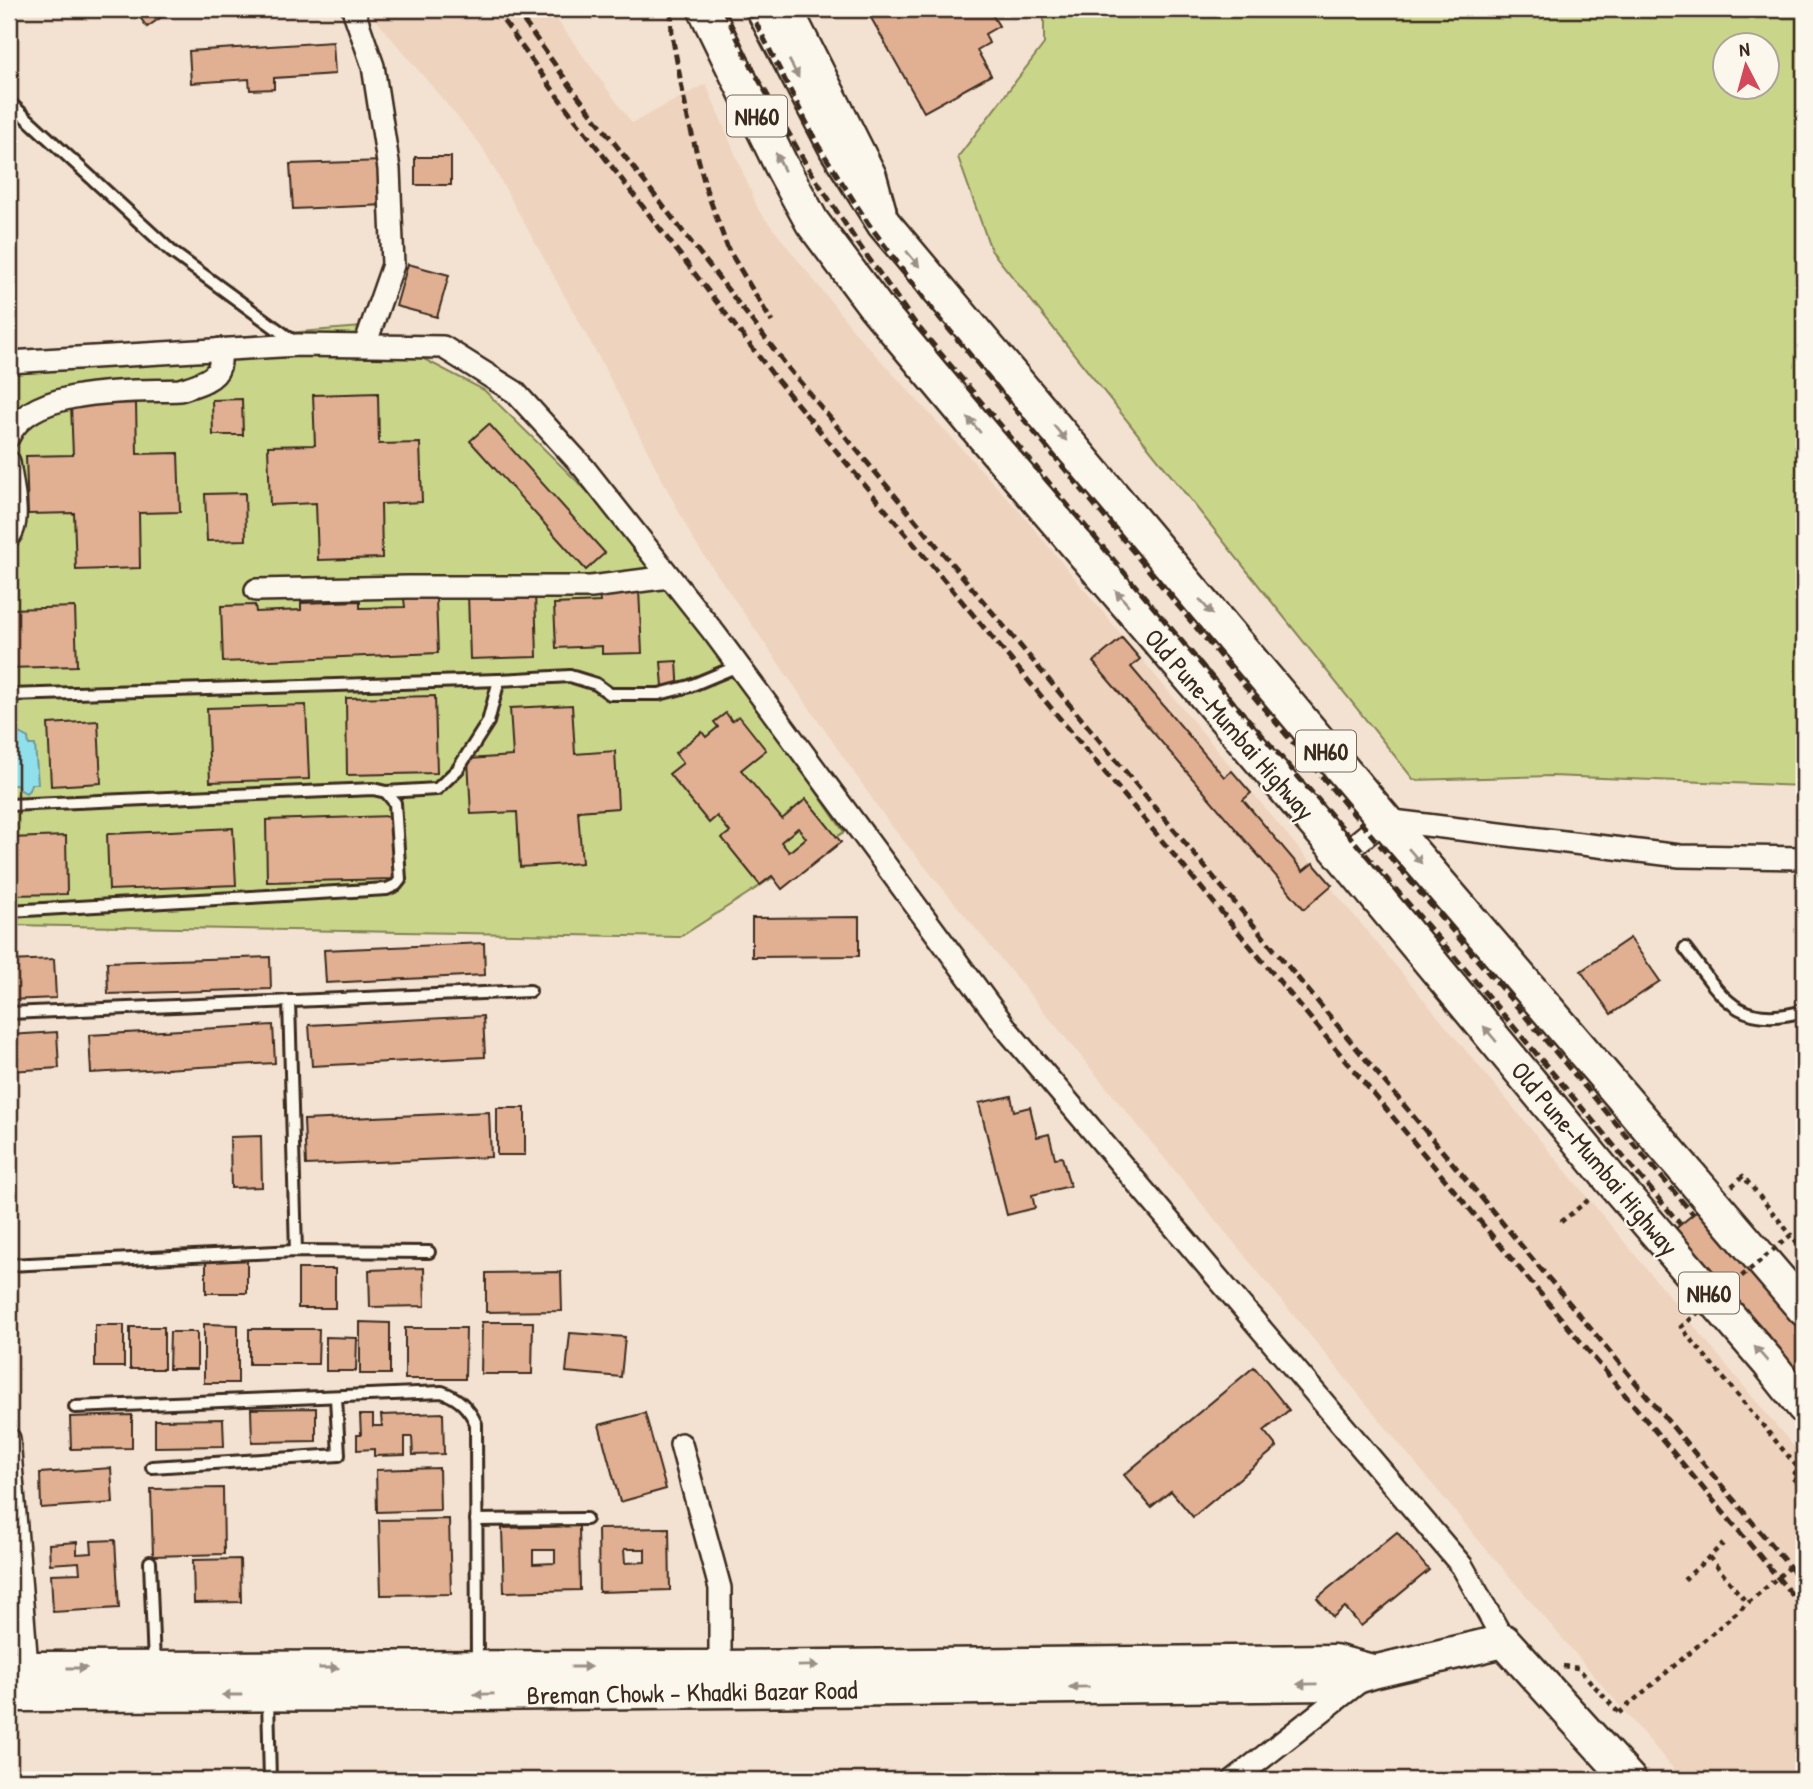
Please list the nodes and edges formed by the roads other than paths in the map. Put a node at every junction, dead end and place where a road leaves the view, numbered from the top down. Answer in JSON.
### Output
{"nodes":[{"id":1,"x":353,"y":9,"type":"edge"},
{"id":2,"x":705,"y":9,"type":"edge"},
{"id":3,"x":772,"y":10,"type":"edge"},
{"id":4,"x":9,"y":102,"type":"edge"},
{"id":5,"x":298,"y":345,"type":"junction"},
{"id":6,"x":365,"y":345,"type":"junction"},
{"id":7,"x":220,"y":349,"type":"junction"},
{"id":8,"x":9,"y":362,"type":"edge"},
{"id":9,"x":9,"y":436,"type":"edge"},
{"id":10,"x":9,"y":463,"type":"edge"},
{"id":11,"x":9,"y":536,"type":"edge"},
{"id":12,"x":669,"y":577,"type":"junction"},
{"id":13,"x":256,"y":590,"type":"dead end"},
{"id":14,"x":738,"y":666,"type":"junction"},
{"id":15,"x":499,"y":680,"type":"junction"},
{"id":16,"x":9,"y":695,"type":"edge"},
{"id":17,"x":386,"y":792,"type":"junction"},
{"id":18,"x":9,"y":805,"type":"edge"},
{"id":19,"x":1385,"y":820,"type":"junction"},
{"id":20,"x":1342,"y":855,"type":"junction"},
{"id":21,"x":1804,"y":858,"type":"edge"},
{"id":22,"x":9,"y":911,"type":"edge"},
{"id":23,"x":1685,"y":948,"type":"dead end"},
{"id":24,"x":530,"y":991,"type":"dead end"},
{"id":25,"x":289,"y":1001,"type":"junction"},
{"id":26,"x":1804,"y":1011,"type":"edge"},
{"id":27,"x":9,"y":1013,"type":"edge"},
{"id":28,"x":296,"y":1251,"type":"junction"},
{"id":29,"x":429,"y":1252,"type":"dead end"},
{"id":30,"x":9,"y":1265,"type":"edge"},
{"id":31,"x":1804,"y":1309,"type":"edge"},
{"id":32,"x":336,"y":1396,"type":"junction"},
{"id":33,"x":75,"y":1407,"type":"dead end"},
{"id":34,"x":1804,"y":1407,"type":"edge"},
{"id":35,"x":9,"y":1439,"type":"edge"},
{"id":36,"x":681,"y":1444,"type":"dead end"},
{"id":37,"x":152,"y":1467,"type":"dead end"},
{"id":38,"x":586,"y":1519,"type":"dead end"},
{"id":39,"x":476,"y":1520,"type":"junction"},
{"id":40,"x":150,"y":1562,"type":"dead end"},
{"id":41,"x":1504,"y":1641,"type":"junction"},
{"id":42,"x":720,"y":1667,"type":"junction"},
{"id":43,"x":155,"y":1668,"type":"junction"},
{"id":44,"x":477,"y":1668,"type":"junction"},
{"id":45,"x":1373,"y":1672,"type":"junction"},
{"id":46,"x":18,"y":1682,"type":"edge"},
{"id":47,"x":268,"y":1695,"type":"junction"},
{"id":48,"x":270,"y":1780,"type":"edge"},
{"id":49,"x":1234,"y":1780,"type":"edge"},
{"id":50,"x":1630,"y":1780,"type":"edge"}],
"edges":[{"from":1,"to":6,"type":"street"},
{"from":20,"to":2,"type":"highway","name":"Old Pune–Mumbai Highway","number":"NH60","one_way":true},
{"from":3,"to":19,"type":"highway","name":"Old Pune–Mumbai Highway","number":"NH60","one_way":true},
{"from":4,"to":5,"type":"lane"},
{"from":5,"to":6,"type":"street"},
{"from":5,"to":7,"type":"street"},
{"from":6,"to":12,"type":"street"},
{"from":7,"to":8,"type":"street"},
{"from":7,"to":9,"type":"street"},
{"from":10,"to":11,"type":"street"},
{"from":12,"to":13,"type":"street"},
{"from":12,"to":14,"type":"street"},
{"from":14,"to":15,"type":"lane"},
{"from":14,"to":41,"type":"street"},
{"from":15,"to":16,"type":"lane"},
{"from":15,"to":17,"type":"lane"},
{"from":17,"to":18,"type":"lane"},
{"from":17,"to":22,"type":"lane"},
{"from":19,"to":20,"type":"street"},
{"from":19,"to":21,"type":"street"},
{"from":19,"to":31,"type":"highway","name":"Old Pune–Mumbai Highway","number":"NH60","one_way":true},
{"from":34,"to":20,"type":"highway","name":"Old Pune–Mumbai Highway","number":"NH60","one_way":true},
{"from":23,"to":26,"type":"lane"},
{"from":24,"to":25,"type":"lane"},
{"from":25,"to":27,"type":"lane"},
{"from":25,"to":28,"type":"lane"},
{"from":28,"to":29,"type":"lane"},
{"from":28,"to":30,"type":"lane"},
{"from":32,"to":33,"type":"lane"},
{"from":32,"to":37,"type":"lane"},
{"from":32,"to":39,"type":"lane"},
{"from":35,"to":46,"type":"street"},
{"from":36,"to":42,"type":"street"},
{"from":38,"to":39,"type":"lane"},
{"from":39,"to":44,"type":"lane"},
{"from":40,"to":43,"type":"lane"},
{"from":41,"to":45,"type":"main road","name":"Breman Chowk - Khadki Bazar Road"},
{"from":41,"to":50,"type":"main road"},
{"from":44,"to":42,"type":"main road","name":"Breman Chowk - Khadki Bazar Road","one_way":true},
{"from":42,"to":45,"type":"main road","name":"Breman Chowk - Khadki Bazar Road","one_way":true},
{"from":43,"to":44,"type":"main road","name":"Breman Chowk - Khadki Bazar Road","one_way":true},
{"from":46,"to":43,"type":"main road","name":"Breman Chowk - Khadki Bazar Road","one_way":true},
{"from":45,"to":47,"type":"main road","name":"Breman Chowk - Khadki Bazar Road","one_way":true},
{"from":45,"to":49,"type":"street"},
{"from":47,"to":46,"type":"main road","name":"Breman Chowk - Khadki Bazar Road","one_way":true},
{"from":47,"to":48,"type":"lane"}]}
